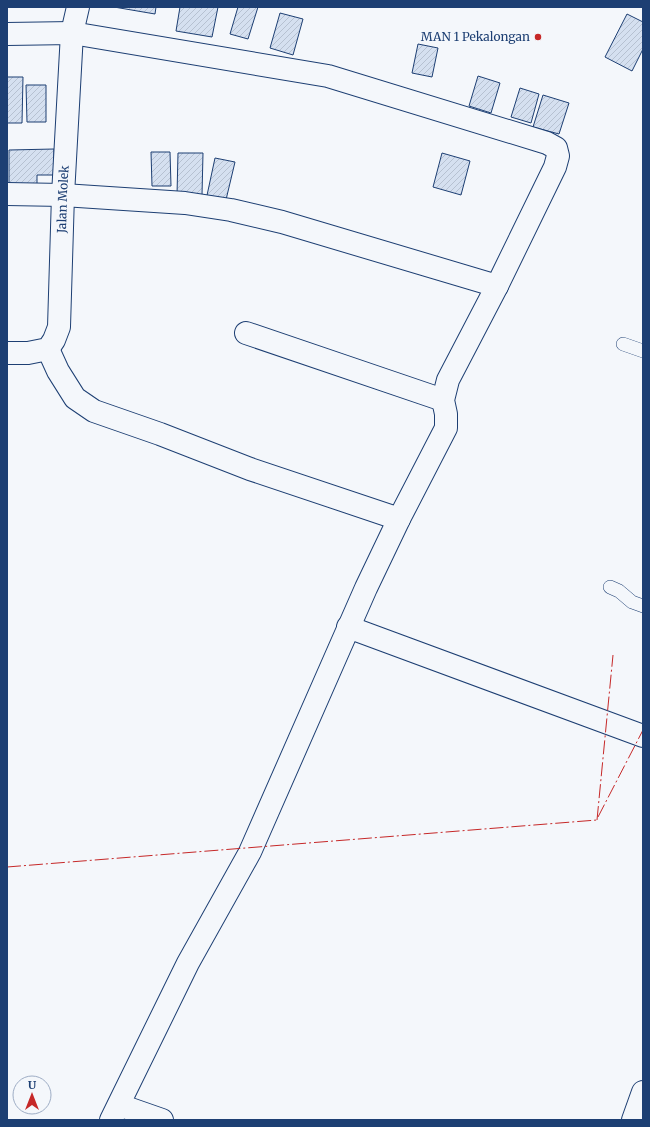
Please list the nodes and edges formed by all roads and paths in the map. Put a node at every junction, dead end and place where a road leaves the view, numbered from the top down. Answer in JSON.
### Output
{"nodes":[{"id":1,"x":78,"y":7,"type":"edge"},
{"id":2,"x":72,"y":33,"type":"junction"},
{"id":3,"x":7,"y":34,"type":"edge"},
{"id":4,"x":7,"y":194,"type":"edge"},
{"id":5,"x":64,"y":195,"type":"junction"},
{"id":6,"x":497,"y":286,"type":"junction"},
{"id":7,"x":246,"y":333,"type":"dead end"},
{"id":8,"x":623,"y":344,"type":"dead end"},
{"id":9,"x":643,"y":352,"type":"edge"},
{"id":10,"x":7,"y":353,"type":"edge"},
{"id":11,"x":53,"y":360,"type":"junction"},
{"id":12,"x":442,"y":400,"type":"junction"},
{"id":13,"x":399,"y":519,"type":"junction"},
{"id":14,"x":610,"y":587,"type":"dead end"},
{"id":15,"x":643,"y":606,"type":"edge"},
{"id":16,"x":348,"y":627,"type":"junction"},
{"id":17,"x":643,"y":736,"type":"edge"},
{"id":18,"x":643,"y":1092,"type":"edge"},
{"id":19,"x":115,"y":1113,"type":"edge"},
{"id":20,"x":162,"y":1120,"type":"edge"},
{"id":21,"x":633,"y":1120,"type":"edge"}],
"edges":[{"from":1,"to":2,"type":"street","name":"Jalan Molek"},
{"from":2,"to":3,"type":"street"},
{"from":2,"to":5,"type":"street","name":"Jalan Molek"},
{"from":2,"to":6,"type":"street"},
{"from":4,"to":5,"type":"street"},
{"from":5,"to":6,"type":"street"},
{"from":5,"to":11,"type":"street","name":"Jalan Molek"},
{"from":6,"to":12,"type":"street"},
{"from":7,"to":12,"type":"street"},
{"from":8,"to":9,"type":"lane"},
{"from":10,"to":11,"type":"street"},
{"from":11,"to":13,"type":"street"},
{"from":12,"to":13,"type":"street"},
{"from":13,"to":16,"type":"street"},
{"from":14,"to":15,"type":"lane"},
{"from":16,"to":17,"type":"street"},
{"from":16,"to":19,"type":"street"},
{"from":18,"to":21,"type":"street"},
{"from":19,"to":20,"type":"street"}]}
